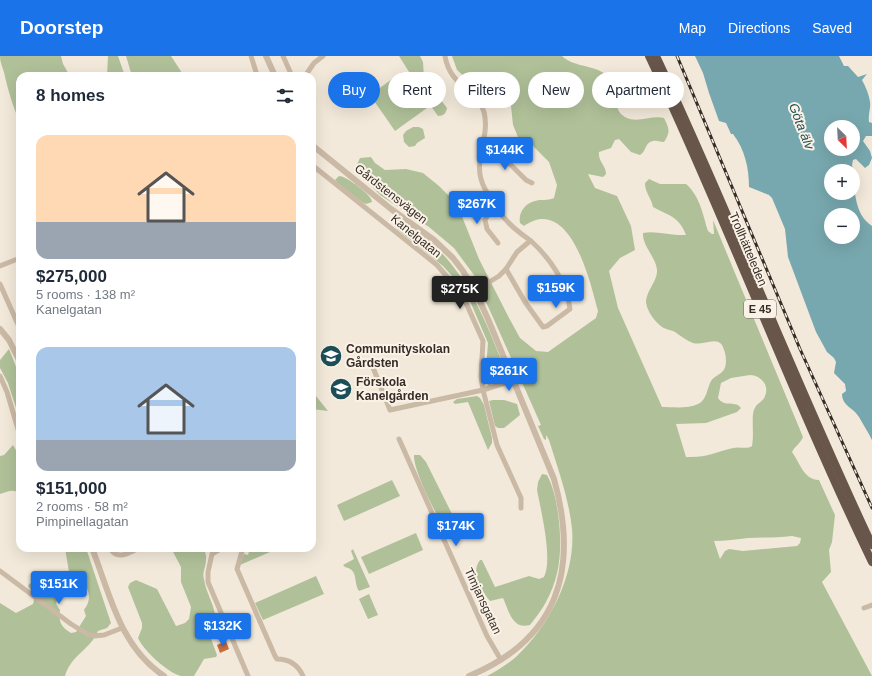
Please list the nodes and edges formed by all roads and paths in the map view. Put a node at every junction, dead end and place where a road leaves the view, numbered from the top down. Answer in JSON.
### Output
{"nodes":[{"id":1,"x":251,"y":56,"type":"edge"},
{"id":2,"x":266,"y":56,"type":"edge"},
{"id":3,"x":283,"y":56,"type":"edge"},
{"id":4,"x":323,"y":56,"type":"edge"},
{"id":5,"x":445,"y":56,"type":"edge"},
{"id":6,"x":649,"y":56,"type":"edge"},
{"id":7,"x":656,"y":56,"type":"edge"},
{"id":8,"x":256,"y":72,"type":"edge"},
{"id":9,"x":273,"y":72,"type":"edge"},
{"id":10,"x":290,"y":72,"type":"edge"},
{"id":11,"x":308,"y":72,"type":"edge"},
{"id":12,"x":316,"y":149,"type":"edge"},
{"id":13,"x":482,"y":149,"type":"junction"},
{"id":14,"x":316,"y":168,"type":"edge"},
{"id":15,"x":532,"y":183,"type":"dead end"},
{"id":16,"x":496,"y":207,"type":"junction"},
{"id":17,"x":530,"y":241,"type":"junction"},
{"id":18,"x":498,"y":243,"type":"dead end"},
{"id":19,"x":16,"y":260,"type":"edge"},
{"id":20,"x":0,"y":266,"type":"edge"},
{"id":21,"x":506,"y":269,"type":"junction"},
{"id":22,"x":0,"y":284,"type":"edge"},
{"id":23,"x":476,"y":291,"type":"junction"},
{"id":24,"x":16,"y":320,"type":"edge"},
{"id":25,"x":0,"y":329,"type":"edge"},
{"id":26,"x":16,"y":354,"type":"edge"},
{"id":27,"x":372,"y":365,"type":"dead end"},
{"id":28,"x":0,"y":376,"type":"edge"},
{"id":29,"x":514,"y":380,"type":"junction"},
{"id":30,"x":483,"y":390,"type":"junction"},
{"id":31,"x":16,"y":422,"type":"edge"},
{"id":32,"x":399,"y":439,"type":"dead end"},
{"id":33,"x":521,"y":508,"type":"dead end"},
{"id":34,"x":872,"y":545,"type":"edge"},
{"id":35,"x":93,"y":552,"type":"edge"},
{"id":36,"x":112,"y":552,"type":"edge"},
{"id":37,"x":130,"y":552,"type":"edge"},
{"id":38,"x":215,"y":552,"type":"edge"},
{"id":39,"x":242,"y":552,"type":"edge"},
{"id":40,"x":872,"y":562,"type":"edge"},
{"id":41,"x":0,"y":571,"type":"edge"},
{"id":42,"x":872,"y":604,"type":"edge"},
{"id":43,"x":864,"y":608,"type":"dead end"},
{"id":44,"x":122,"y":628,"type":"junction"},
{"id":45,"x":501,"y":660,"type":"junction"},
{"id":46,"x":164,"y":676,"type":"edge"},
{"id":47,"x":248,"y":676,"type":"edge"},
{"id":48,"x":303,"y":676,"type":"edge"},
{"id":49,"x":469,"y":676,"type":"edge"}],
"edges":[{"from":1,"to":8,"type":"street"},
{"from":2,"to":9,"type":"street"},
{"from":3,"to":10,"type":"street"},
{"from":4,"to":11,"type":"street"},
{"from":5,"to":13,"type":"street"},
{"from":6,"to":40,"type":"highway","name":"Trollhätteleden","number":"E 45"},
{"from":7,"to":34,"type":"highway","name":"Trollhätteleden","number":"E 45"},
{"from":12,"to":23,"type":"street","name":"Gårdstensvägen"},
{"from":13,"to":15,"type":"street"},
{"from":13,"to":16,"type":"street"},
{"from":14,"to":30,"type":"street","name":"Kanelgatan"},
{"from":16,"to":17,"type":"street"},
{"from":16,"to":18,"type":"street"},
{"from":17,"to":21,"type":"street"},
{"from":17,"to":21,"type":"street"},
{"from":19,"to":20,"type":"street"},
{"from":21,"to":23,"type":"street"},
{"from":22,"to":24,"type":"street"},
{"from":23,"to":29,"type":"street","name":"Gårdstensvägen"},
{"from":25,"to":26,"type":"street"},
{"from":27,"to":30,"type":"street"},
{"from":28,"to":31,"type":"street"},
{"from":29,"to":30,"type":"street"},
{"from":29,"to":45,"type":"street","name":"Gårdstensvägen"},
{"from":30,"to":33,"type":"street","name":"Kanelgatan"},
{"from":32,"to":45,"type":"street","name":"Timjansgatan"},
{"from":35,"to":44,"type":"street"},
{"from":36,"to":37,"type":"street"},
{"from":38,"to":47,"type":"street"},
{"from":39,"to":48,"type":"street"},
{"from":41,"to":44,"type":"street"},
{"from":42,"to":43,"type":"street"},
{"from":44,"to":46,"type":"street"},
{"from":45,"to":49,"type":"street","name":"Gårdstensvägen"}]}
